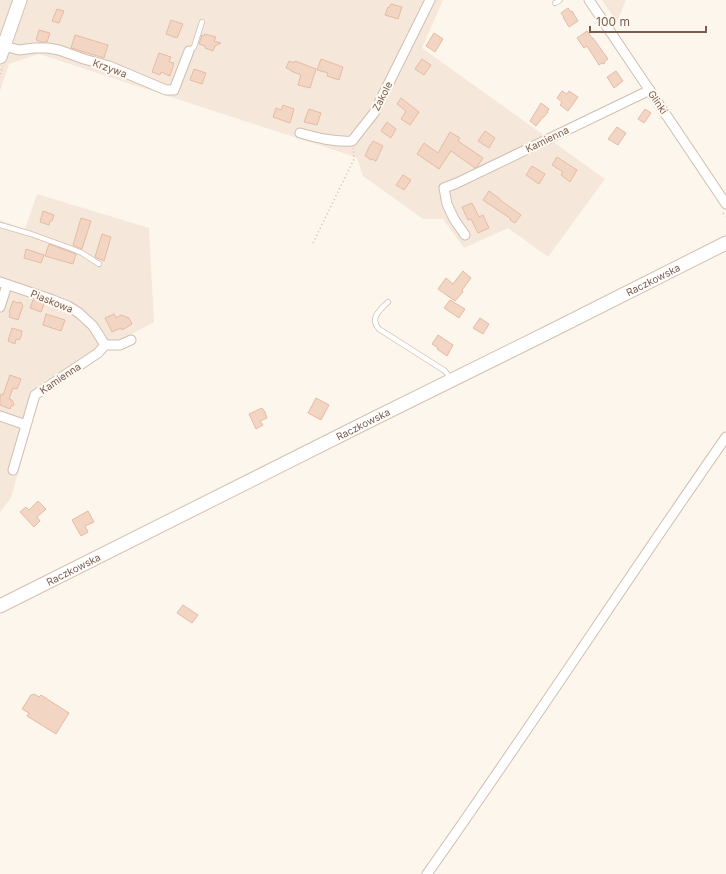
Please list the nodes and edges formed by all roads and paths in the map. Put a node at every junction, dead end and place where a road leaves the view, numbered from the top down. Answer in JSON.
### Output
{"nodes":[{"id":1,"x":20,"y":0,"type":"edge"},
{"id":2,"x":430,"y":0,"type":"edge"},
{"id":3,"x":560,"y":0,"type":"edge"},
{"id":4,"x":589,"y":0,"type":"edge"},
{"id":5,"x":555,"y":3,"type":"dead end"},
{"id":6,"x":202,"y":22,"type":"dead end"},
{"id":7,"x":189,"y":51,"type":"joint"},
{"id":8,"x":2,"y":52,"type":"edge"},
{"id":9,"x":650,"y":90,"type":"junction"},
{"id":10,"x":300,"y":133,"type":"dead end"},
{"id":11,"x":352,"y":141,"type":"junction"},
{"id":12,"x":726,"y":204,"type":"edge"},
{"id":13,"x":0,"y":225,"type":"edge"},
{"id":14,"x":465,"y":235,"type":"dead end"},
{"id":15,"x":313,"y":243,"type":"dead end"},
{"id":16,"x":726,"y":243,"type":"edge"},
{"id":17,"x":99,"y":264,"type":"dead end"},
{"id":18,"x":4,"y":283,"type":"edge"},
{"id":19,"x":388,"y":302,"type":"dead end"},
{"id":20,"x":0,"y":307,"type":"edge"},
{"id":21,"x":131,"y":340,"type":"dead end"},
{"id":22,"x":104,"y":346,"type":"junction"},
{"id":23,"x":452,"y":380,"type":"junction"},
{"id":24,"x":0,"y":416,"type":"edge"},
{"id":25,"x":26,"y":425,"type":"junction"},
{"id":26,"x":726,"y":437,"type":"edge"},
{"id":27,"x":13,"y":470,"type":"dead end"},
{"id":28,"x":0,"y":606,"type":"edge"},
{"id":29,"x":427,"y":874,"type":"edge"}],
"edges":[{"from":1,"to":8,"type":"street"},
{"from":2,"to":11,"type":"street","name":"Zakole"},
{"from":3,"to":5,"type":"lane"},
{"from":4,"to":9,"type":"street","name":"Glinki"},
{"from":6,"to":7,"type":"lane"},
{"from":7,"to":8,"type":"street","name":"Krzywa"},
{"from":9,"to":12,"type":"street","name":"Glinki"},
{"from":9,"to":14,"type":"street","name":"Kamienna"},
{"from":10,"to":11,"type":"street"},
{"from":11,"to":15,"type":"path"},
{"from":13,"to":17,"type":"lane"},
{"from":16,"to":23,"type":"street","name":"Raczkowska"},
{"from":18,"to":20,"type":"street","name":"Piaskowa"},
{"from":18,"to":22,"type":"street","name":"Piaskowa"},
{"from":19,"to":23,"type":"lane"},
{"from":21,"to":22,"type":"street"},
{"from":22,"to":25,"type":"street","name":"Kamienna"},
{"from":23,"to":28,"type":"street","name":"Raczkowska"},
{"from":24,"to":25,"type":"street"},
{"from":25,"to":27,"type":"street","name":"Kamienna"},
{"from":26,"to":29,"type":"street"}]}
